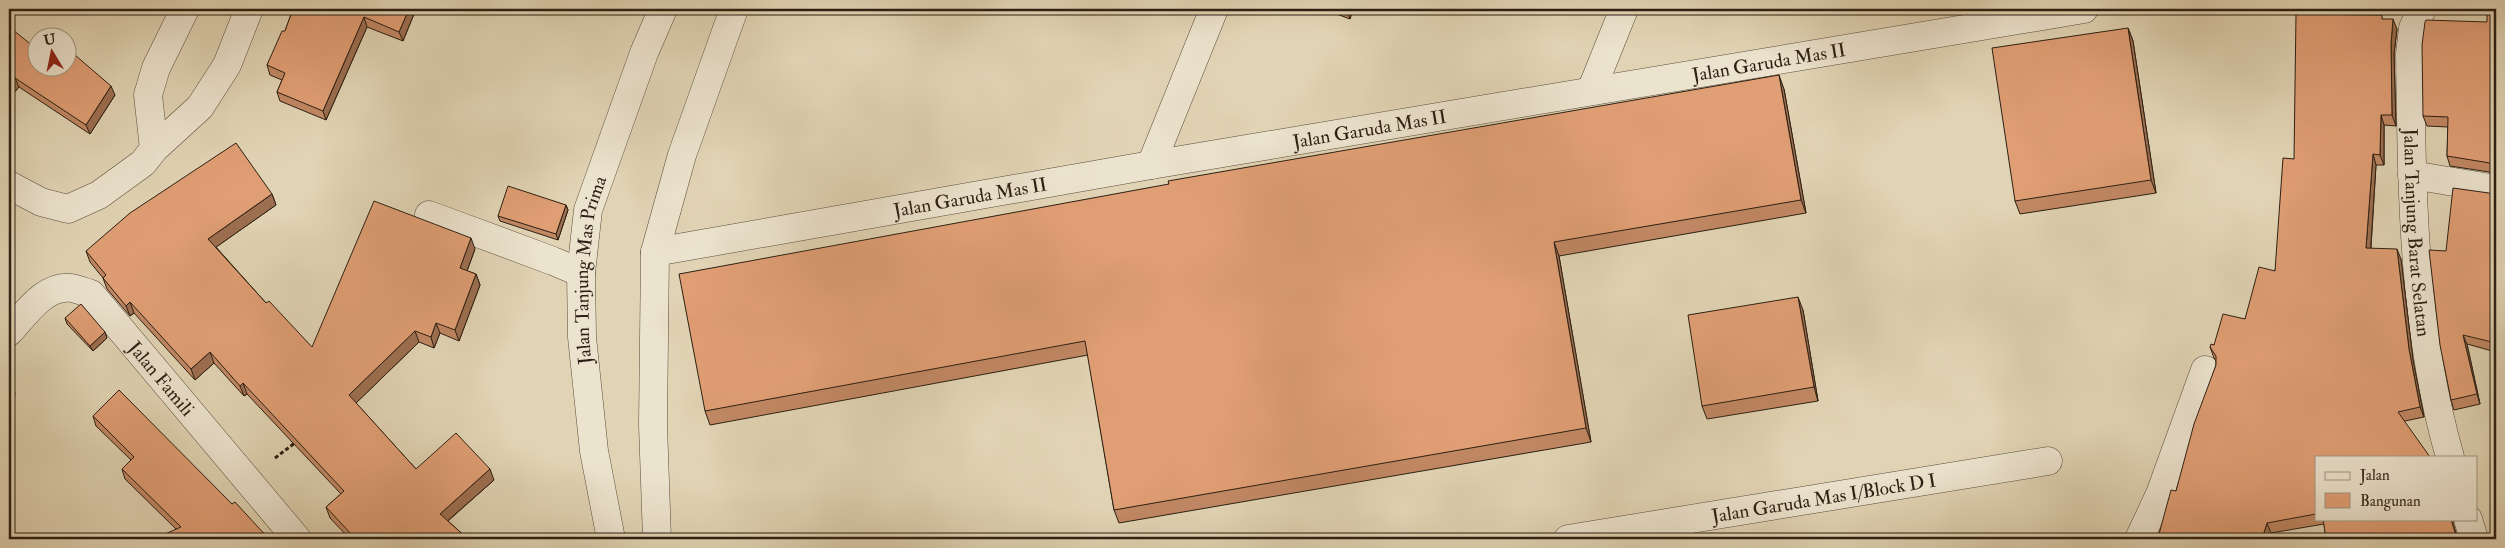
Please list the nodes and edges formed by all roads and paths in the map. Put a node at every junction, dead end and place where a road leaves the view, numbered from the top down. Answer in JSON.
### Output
{"nodes":[{"id":1,"x":185,"y":9,"type":"edge"},
{"id":2,"x":249,"y":9,"type":"edge"},
{"id":3,"x":663,"y":9,"type":"edge"},
{"id":4,"x":734,"y":9,"type":"edge"},
{"id":5,"x":1214,"y":9,"type":"edge"},
{"id":6,"x":1624,"y":9,"type":"edge"},
{"id":7,"x":2084,"y":9,"type":"edge"},
{"id":8,"x":2422,"y":9,"type":"edge"},
{"id":9,"x":1986,"y":17,"type":"edge"},
{"id":10,"x":1591,"y":91,"type":"junction"},
{"id":11,"x":154,"y":149,"type":"junction"},
{"id":12,"x":1151,"y":165,"type":"junction"},
{"id":13,"x":2412,"y":175,"type":"junction"},
{"id":14,"x":9,"y":184,"type":"edge"},
{"id":15,"x":2496,"y":189,"type":"edge"},
{"id":16,"x":429,"y":216,"type":"dead end"},
{"id":17,"x":655,"y":252,"type":"junction"},
{"id":18,"x":581,"y":273,"type":"junction"},
{"id":19,"x":9,"y":332,"type":"edge"},
{"id":20,"x":2205,"y":370,"type":"dead end"},
{"id":21,"x":304,"y":437,"type":"edge"},
{"id":22,"x":2450,"y":456,"type":"edge"},
{"id":23,"x":2048,"y":461,"type":"dead end"},
{"id":24,"x":247,"y":479,"type":"junction"},
{"id":25,"x":2468,"y":520,"type":"edge"},
{"id":26,"x":297,"y":539,"type":"edge"},
{"id":27,"x":612,"y":539,"type":"edge"},
{"id":28,"x":657,"y":539,"type":"edge"},
{"id":29,"x":1568,"y":539,"type":"edge"},
{"id":30,"x":2139,"y":539,"type":"edge"},
{"id":31,"x":2474,"y":539,"type":"edge"}],
"edges":[{"from":1,"to":11,"type":"street"},
{"from":2,"to":11,"type":"street"},
{"from":3,"to":18,"type":"street","name":"Jalan Tanjung Mas Prima"},
{"from":4,"to":17,"type":"street"},
{"from":5,"to":12,"type":"street"},
{"from":6,"to":10,"type":"street"},
{"from":7,"to":9,"type":"street","name":"Jalan Garuda Mas II"},
{"from":8,"to":13,"type":"street","name":"Jalan Tanjung Barat Selatan"},
{"from":9,"to":10,"type":"street","name":"Jalan Garuda Mas II"},
{"from":10,"to":12,"type":"street","name":"Jalan Garuda Mas II"},
{"from":11,"to":14,"type":"street"},
{"from":12,"to":17,"type":"street","name":"Jalan Garuda Mas II"},
{"from":13,"to":15,"type":"street"},
{"from":13,"to":22,"type":"street","name":"Jalan Tanjung Barat Selatan"},
{"from":16,"to":18,"type":"street"},
{"from":17,"to":28,"type":"street"},
{"from":18,"to":27,"type":"street","name":"Jalan Tanjung Mas Prima"},
{"from":19,"to":24,"type":"street","name":"Jalan Famili"},
{"from":20,"to":30,"type":"street"},
{"from":21,"to":24,"type":"path"},
{"from":23,"to":29,"type":"street","name":"Jalan Garuda Mas I/Block D I"},
{"from":24,"to":26,"type":"street","name":"Jalan Famili"},
{"from":25,"to":31,"type":"street"}]}
